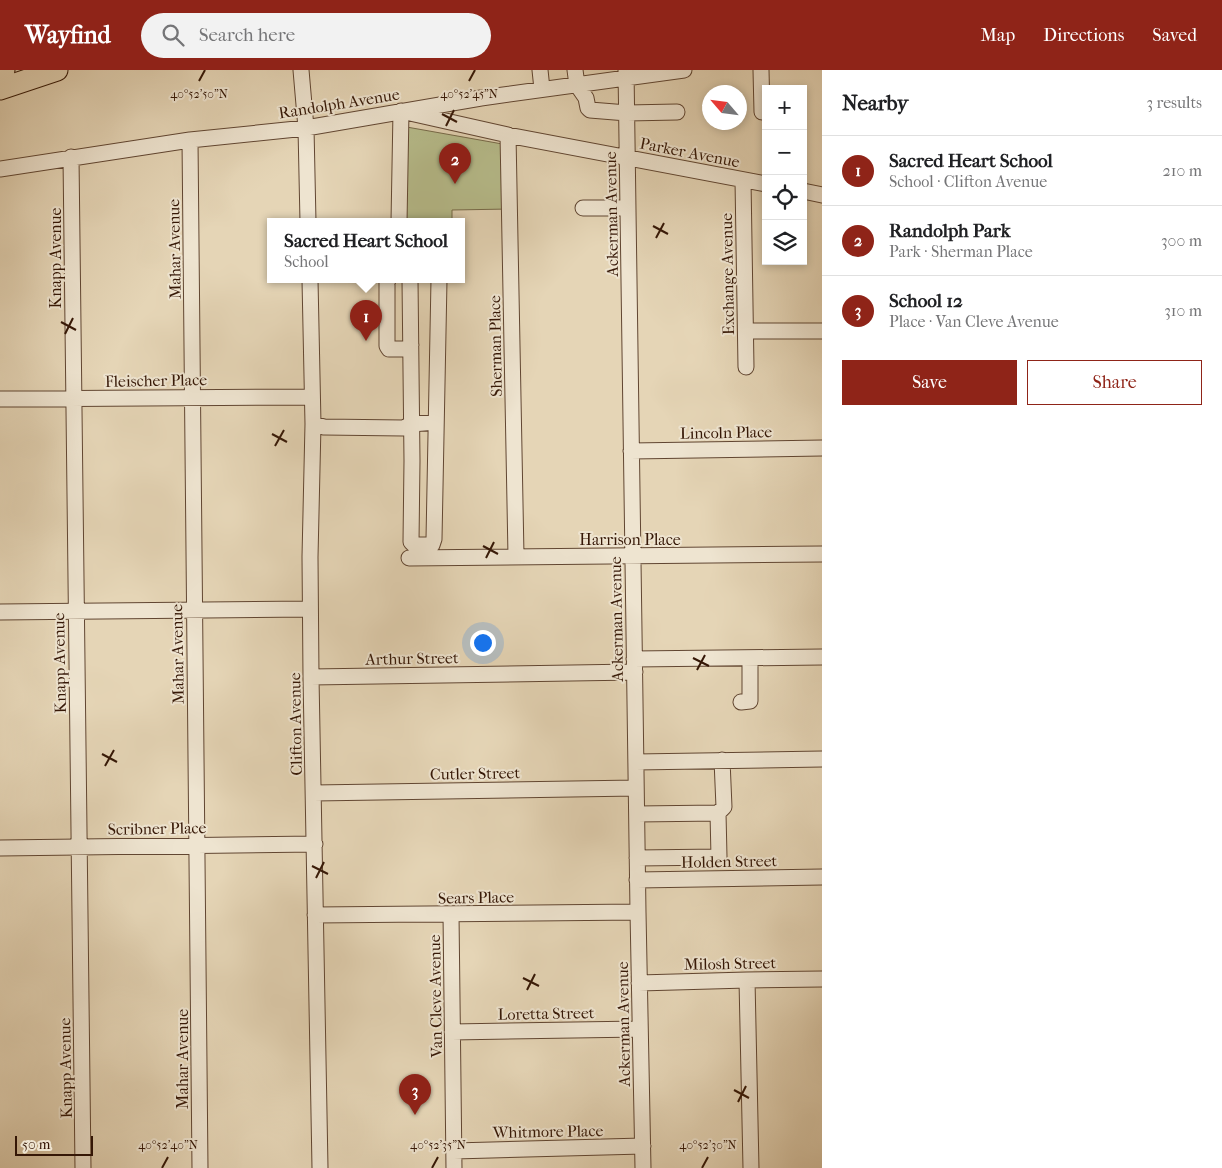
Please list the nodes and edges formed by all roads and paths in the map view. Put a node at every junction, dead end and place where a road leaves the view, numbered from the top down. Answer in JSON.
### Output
{"nodes":[{"id":1,"x":4,"y":70,"type":"edge"},
{"id":2,"x":57,"y":70,"type":"edge"},
{"id":3,"x":301,"y":70,"type":"edge"},
{"id":4,"x":540,"y":70,"type":"edge"},
{"id":5,"x":684,"y":70,"type":"edge"},
{"id":6,"x":761,"y":70,"type":"edge"},
{"id":7,"x":0,"y":72,"type":"edge"},
{"id":8,"x":626,"y":74,"type":"edge"},
{"id":9,"x":576,"y":77,"type":"edge"},
{"id":10,"x":0,"y":89,"type":"edge"},
{"id":11,"x":542,"y":89,"type":"junction"},
{"id":12,"x":401,"y":111,"type":"junction"},
{"id":13,"x":678,"y":112,"type":"dead end"},
{"id":14,"x":762,"y":112,"type":"dead end"},
{"id":15,"x":627,"y":113,"type":"junction"},
{"id":16,"x":306,"y":128,"type":"junction"},
{"id":17,"x":508,"y":135,"type":"junction"},
{"id":18,"x":190,"y":140,"type":"junction"},
{"id":19,"x":71,"y":157,"type":"junction"},
{"id":20,"x":627,"y":157,"type":"junction"},
{"id":21,"x":0,"y":169,"type":"edge"},
{"id":22,"x":742,"y":180,"type":"junction"},
{"id":23,"x":762,"y":183,"type":"edge"},
{"id":24,"x":807,"y":192,"type":"edge"},
{"id":25,"x":822,"y":195,"type":"edge"},
{"id":26,"x":583,"y":208,"type":"dead end"},
{"id":27,"x":628,"y":208,"type":"junction"},
{"id":28,"x":308,"y":218,"type":"edge"},
{"id":29,"x":400,"y":218,"type":"edge"},
{"id":30,"x":310,"y":283,"type":"edge"},
{"id":31,"x":387,"y":283,"type":"edge"},
{"id":32,"x":410,"y":283,"type":"edge"},
{"id":33,"x":439,"y":283,"type":"edge"},
{"id":34,"x":746,"y":331,"type":"junction"},
{"id":35,"x":822,"y":331,"type":"edge"},
{"id":36,"x":411,"y":345,"type":"junction"},
{"id":37,"x":746,"y":367,"type":"dead end"},
{"id":38,"x":193,"y":397,"type":"junction"},
{"id":39,"x":312,"y":397,"type":"junction"},
{"id":40,"x":73,"y":398,"type":"junction"},
{"id":41,"x":0,"y":399,"type":"edge"},
{"id":42,"x":436,"y":422,"type":"junction"},
{"id":43,"x":313,"y":424,"type":"junction"},
{"id":44,"x":412,"y":424,"type":"junction"},
{"id":45,"x":822,"y":448,"type":"edge"},
{"id":46,"x":631,"y":451,"type":"junction"},
{"id":47,"x":822,"y":554,"type":"edge"},
{"id":48,"x":516,"y":556,"type":"junction"},
{"id":49,"x":633,"y":556,"type":"junction"},
{"id":50,"x":409,"y":558,"type":"dead end"},
{"id":51,"x":310,"y":609,"type":"junction"},
{"id":52,"x":194,"y":610,"type":"junction"},
{"id":53,"x":76,"y":611,"type":"junction"},
{"id":54,"x":0,"y":612,"type":"edge"},
{"id":55,"x":822,"y":657,"type":"edge"},
{"id":56,"x":750,"y":658,"type":"junction"},
{"id":57,"x":634,"y":665,"type":"junction"},
{"id":58,"x":311,"y":677,"type":"junction"},
{"id":59,"x":740,"y":702,"type":"dead end"},
{"id":60,"x":822,"y":759,"type":"edge"},
{"id":61,"x":722,"y":760,"type":"junction"},
{"id":62,"x":636,"y":762,"type":"junction"},
{"id":63,"x":636,"y":788,"type":"junction"},
{"id":64,"x":314,"y":792,"type":"junction"},
{"id":65,"x":718,"y":813,"type":"junction"},
{"id":66,"x":637,"y":814,"type":"junction"},
{"id":67,"x":198,"y":844,"type":"junction"},
{"id":68,"x":315,"y":844,"type":"junction"},
{"id":69,"x":80,"y":846,"type":"junction"},
{"id":70,"x":0,"y":848,"type":"edge"},
{"id":71,"x":644,"y":858,"type":"junction"},
{"id":72,"x":822,"y":877,"type":"edge"},
{"id":73,"x":638,"y":880,"type":"junction"},
{"id":74,"x":638,"y":912,"type":"junction"},
{"id":75,"x":451,"y":914,"type":"junction"},
{"id":76,"x":315,"y":915,"type":"junction"},
{"id":77,"x":822,"y":979,"type":"edge"},
{"id":78,"x":746,"y":980,"type":"junction"},
{"id":79,"x":639,"y":984,"type":"junction"},
{"id":80,"x":640,"y":1029,"type":"junction"},
{"id":81,"x":452,"y":1032,"type":"junction"},
{"id":82,"x":643,"y":1146,"type":"junction"},
{"id":83,"x":454,"y":1151,"type":"junction"},
{"id":84,"x":83,"y":1168,"type":"edge"},
{"id":85,"x":200,"y":1168,"type":"edge"},
{"id":86,"x":320,"y":1168,"type":"edge"},
{"id":87,"x":454,"y":1168,"type":"edge"},
{"id":88,"x":643,"y":1168,"type":"edge"},
{"id":89,"x":751,"y":1168,"type":"edge"}],
"edges":[{"from":1,"to":7,"type":"highway"},
{"from":2,"to":10,"type":"highway"},
{"from":3,"to":16,"type":"street"},
{"from":4,"to":11,"type":"street"},
{"from":5,"to":8,"type":"street","name":"Randolph Avenue"},
{"from":6,"to":14,"type":"street"},
{"from":8,"to":9,"type":"street","name":"Randolph Avenue"},
{"from":8,"to":15,"type":"street","name":"Ackerman Avenue"},
{"from":9,"to":11,"type":"street","name":"Randolph Avenue"},
{"from":9,"to":15,"type":"street"},
{"from":11,"to":12,"type":"street","name":"Randolph Avenue"},
{"from":12,"to":16,"type":"street","name":"Randolph Avenue"},
{"from":12,"to":17,"type":"street","name":"Parker Avenue"},
{"from":12,"to":29,"type":"street"},
{"from":13,"to":15,"type":"street"},
{"from":15,"to":20,"type":"street","name":"Ackerman Avenue"},
{"from":16,"to":18,"type":"street","name":"Randolph Avenue"},
{"from":16,"to":28,"type":"street"},
{"from":17,"to":20,"type":"street","name":"Parker Avenue"},
{"from":17,"to":48,"type":"street","name":"Sherman Place"},
{"from":18,"to":19,"type":"street","name":"Randolph Avenue"},
{"from":18,"to":38,"type":"street","name":"Mahar Avenue"},
{"from":19,"to":21,"type":"street","name":"Randolph Avenue"},
{"from":19,"to":40,"type":"street","name":"Knapp Avenue"},
{"from":20,"to":22,"type":"street","name":"Parker Avenue"},
{"from":20,"to":27,"type":"street","name":"Ackerman Avenue"},
{"from":22,"to":23,"type":"street","name":"Parker Avenue"},
{"from":22,"to":34,"type":"street","name":"Exchange Avenue"},
{"from":24,"to":25,"type":"street"},
{"from":26,"to":27,"type":"street"},
{"from":27,"to":46,"type":"street","name":"Ackerman Avenue"},
{"from":30,"to":39,"type":"street","name":"Clifton Avenue"},
{"from":31,"to":36,"type":"street"},
{"from":32,"to":36,"type":"street"},
{"from":33,"to":42,"type":"street"},
{"from":34,"to":35,"type":"street"},
{"from":34,"to":37,"type":"street","name":"Exchange Avenue"},
{"from":36,"to":44,"type":"street"},
{"from":38,"to":39,"type":"street","name":"Fleischer Place"},
{"from":38,"to":40,"type":"street","name":"Fleischer Place"},
{"from":38,"to":52,"type":"street","name":"Mahar Avenue"},
{"from":39,"to":43,"type":"street","name":"Clifton Avenue"},
{"from":40,"to":41,"type":"street","name":"Fleischer Place"},
{"from":40,"to":53,"type":"street","name":"Knapp Avenue"},
{"from":42,"to":44,"type":"street"},
{"from":42,"to":44,"type":"street"},
{"from":43,"to":44,"type":"street"},
{"from":43,"to":51,"type":"street","name":"Clifton Avenue"},
{"from":45,"to":46,"type":"street","name":"Lincoln Place"},
{"from":46,"to":49,"type":"street","name":"Ackerman Avenue"},
{"from":47,"to":49,"type":"street","name":"Harrison Place"},
{"from":48,"to":49,"type":"street","name":"Harrison Place"},
{"from":48,"to":50,"type":"street","name":"Harrison Place"},
{"from":49,"to":57,"type":"street","name":"Ackerman Avenue"},
{"from":51,"to":52,"type":"street"},
{"from":51,"to":58,"type":"street","name":"Clifton Avenue"},
{"from":52,"to":53,"type":"street"},
{"from":52,"to":67,"type":"street","name":"Mahar Avenue"},
{"from":53,"to":54,"type":"street"},
{"from":53,"to":69,"type":"street","name":"Knapp Avenue"},
{"from":55,"to":56,"type":"street","name":"Arthur Street"},
{"from":56,"to":57,"type":"street","name":"Arthur Street"},
{"from":56,"to":59,"type":"street"},
{"from":57,"to":58,"type":"street","name":"Arthur Street"},
{"from":57,"to":62,"type":"street","name":"Ackerman Avenue"},
{"from":58,"to":64,"type":"street","name":"Clifton Avenue"},
{"from":60,"to":61,"type":"street"},
{"from":61,"to":62,"type":"street"},
{"from":61,"to":65,"type":"street"},
{"from":62,"to":63,"type":"street","name":"Ackerman Avenue"},
{"from":63,"to":64,"type":"street","name":"Cutler Street"},
{"from":63,"to":66,"type":"street","name":"Ackerman Avenue"},
{"from":64,"to":68,"type":"street","name":"Clifton Avenue"},
{"from":65,"to":66,"type":"street"},
{"from":65,"to":71,"type":"street"},
{"from":66,"to":71,"type":"street","name":"Ackerman Avenue"},
{"from":67,"to":68,"type":"street","name":"Scribner Place"},
{"from":67,"to":69,"type":"street","name":"Scribner Place"},
{"from":67,"to":85,"type":"street","name":"Mahar Avenue"},
{"from":68,"to":76,"type":"street","name":"Clifton Avenue"},
{"from":69,"to":70,"type":"street","name":"Scribner Place"},
{"from":69,"to":84,"type":"street","name":"Knapp Avenue"},
{"from":71,"to":73,"type":"street","name":"Ackerman Avenue"},
{"from":72,"to":73,"type":"street","name":"Holden Street"},
{"from":73,"to":74,"type":"street","name":"Ackerman Avenue"},
{"from":74,"to":75,"type":"street","name":"Sears Place"},
{"from":74,"to":79,"type":"street","name":"Ackerman Avenue"},
{"from":75,"to":76,"type":"street","name":"Sears Place"},
{"from":75,"to":81,"type":"street","name":"Van Cleve Avenue"},
{"from":76,"to":86,"type":"street","name":"Clifton Avenue"},
{"from":77,"to":78,"type":"street","name":"Milosh Street"},
{"from":78,"to":79,"type":"street","name":"Milosh Street"},
{"from":78,"to":89,"type":"street"},
{"from":79,"to":80,"type":"street","name":"Ackerman Avenue"},
{"from":80,"to":81,"type":"street","name":"Loretta Street"},
{"from":80,"to":82,"type":"street","name":"Ackerman Avenue"},
{"from":81,"to":83,"type":"street","name":"Van Cleve Avenue"},
{"from":82,"to":83,"type":"street","name":"Whitmore Place"},
{"from":82,"to":88,"type":"street","name":"Ackerman Avenue"},
{"from":83,"to":87,"type":"street","name":"Van Cleve Avenue"}]}
